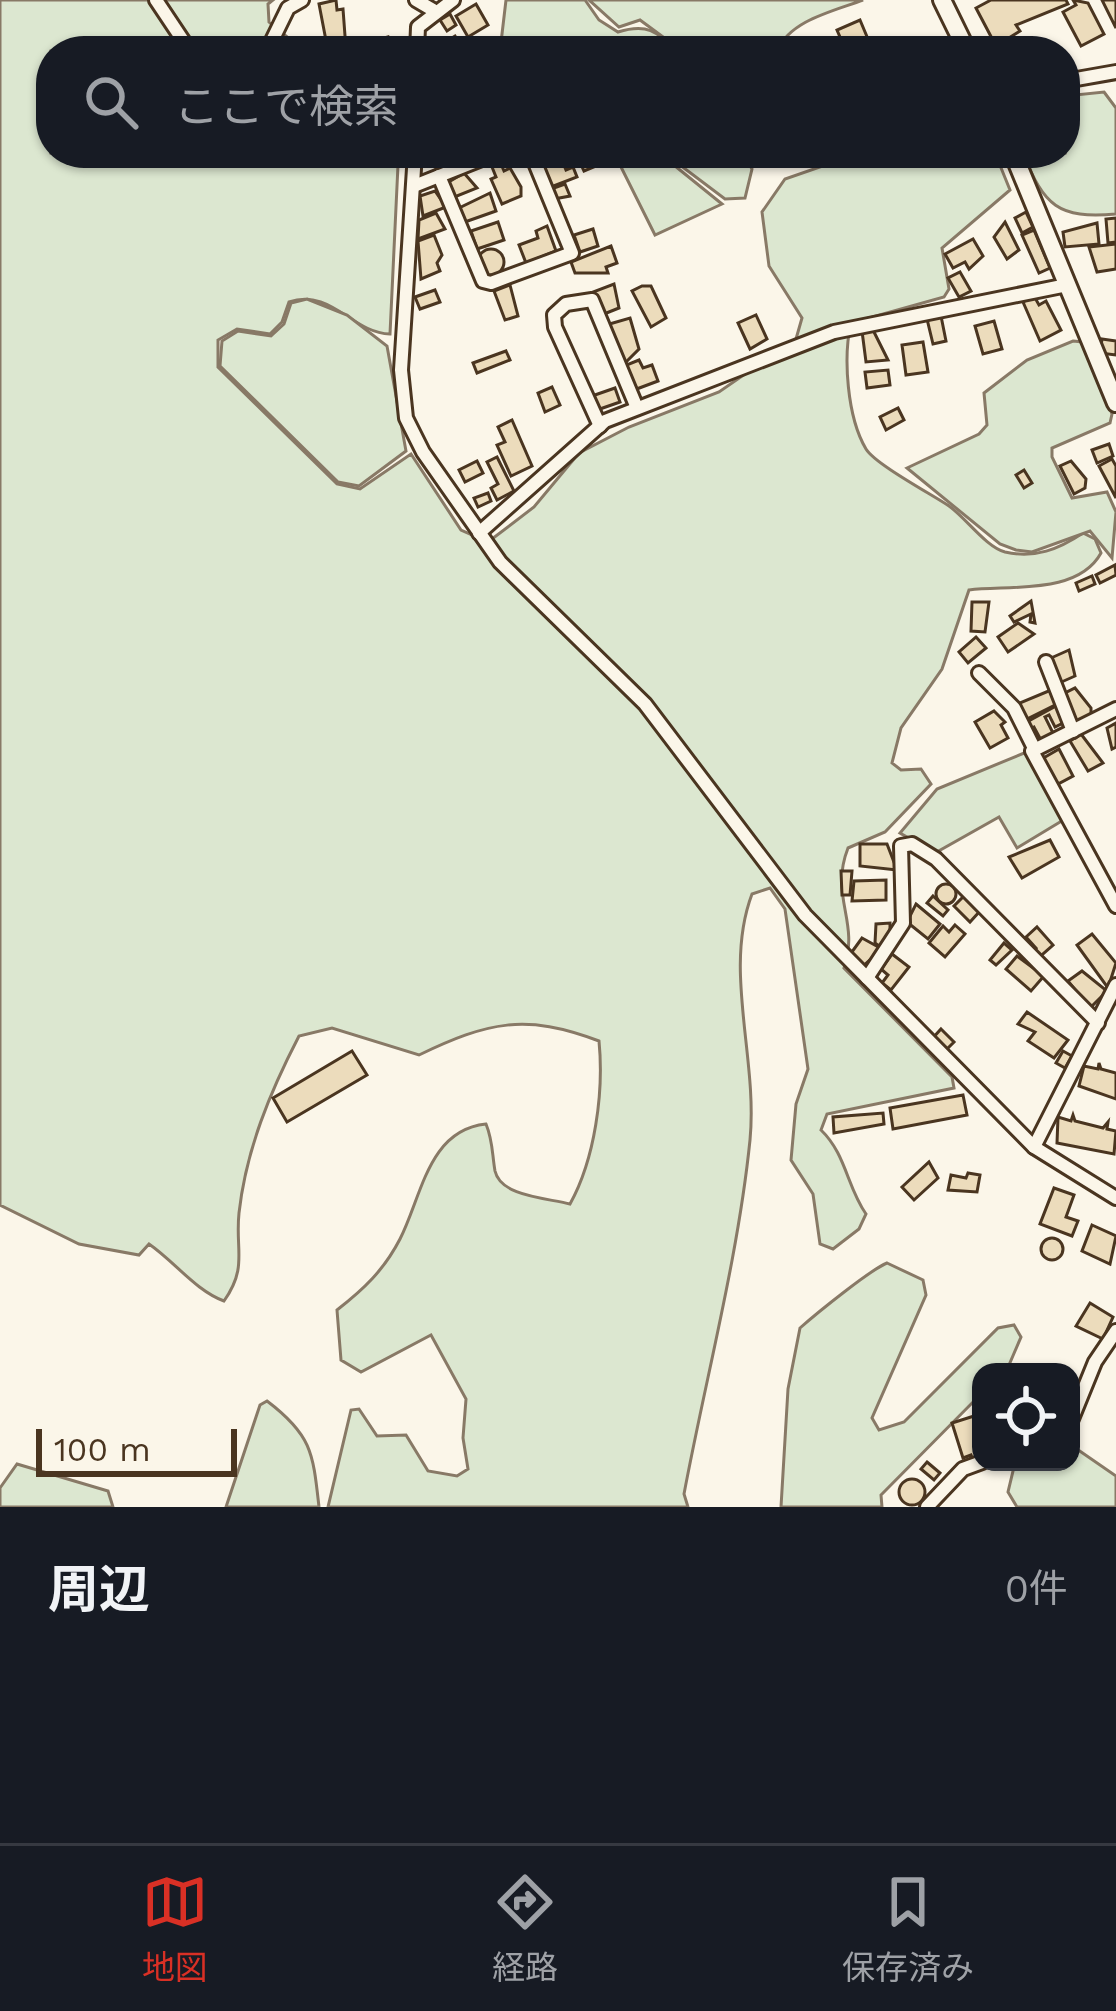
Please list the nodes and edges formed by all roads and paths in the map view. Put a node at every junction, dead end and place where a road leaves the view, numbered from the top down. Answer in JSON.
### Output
{"nodes":[{"id":1,"x":156,"y":0,"type":"edge"},
{"id":2,"x":302,"y":0,"type":"edge"},
{"id":3,"x":416,"y":0,"type":"edge"},
{"id":4,"x":453,"y":0,"type":"edge"},
{"id":5,"x":942,"y":0,"type":"edge"},
{"id":6,"x":433,"y":10,"type":"junction"},
{"id":7,"x":180,"y":36,"type":"edge"},
{"id":8,"x":274,"y":36,"type":"edge"},
{"id":9,"x":418,"y":36,"type":"edge"},
{"id":10,"x":960,"y":36,"type":"edge"},
{"id":11,"x":1116,"y":72,"type":"edge"},
{"id":12,"x":1080,"y":79,"type":"edge"},
{"id":13,"x":415,"y":168,"type":"edge"},
{"id":14,"x":457,"y":168,"type":"edge"},
{"id":15,"x":537,"y":168,"type":"edge"},
{"id":16,"x":1019,"y":168,"type":"edge"},
{"id":17,"x":439,"y":176,"type":"junction"},
{"id":18,"x":414,"y":186,"type":"junction"},
{"id":19,"x":1067,"y":285,"type":"junction"},
{"id":20,"x":1116,"y":403,"type":"edge"},
{"id":21,"x":637,"y":408,"type":"junction"},
{"id":22,"x":600,"y":426,"type":"junction"},
{"id":23,"x":479,"y":533,"type":"junction"},
{"id":24,"x":1046,"y":662,"type":"dead end"},
{"id":25,"x":979,"y":673,"type":"dead end"},
{"id":26,"x":1116,"y":709,"type":"edge"},
{"id":27,"x":1073,"y":731,"type":"junction"},
{"id":28,"x":1035,"y":750,"type":"junction"},
{"id":29,"x":1116,"y":905,"type":"edge"},
{"id":30,"x":867,"y":978,"type":"junction"},
{"id":31,"x":1116,"y":985,"type":"edge"},
{"id":32,"x":1098,"y":1023,"type":"junction"},
{"id":33,"x":1034,"y":1147,"type":"junction"},
{"id":34,"x":1116,"y":1198,"type":"edge"},
{"id":35,"x":1116,"y":1331,"type":"edge"},
{"id":36,"x":1080,"y":1399,"type":"edge"},
{"id":37,"x":972,"y":1466,"type":"edge"},
{"id":38,"x":927,"y":1507,"type":"edge"}],
"edges":[{"from":1,"to":7,"type":"street"},
{"from":2,"to":8,"type":"street"},
{"from":3,"to":6,"type":"street"},
{"from":4,"to":6,"type":"street"},
{"from":5,"to":10,"type":"street"},
{"from":6,"to":9,"type":"street"},
{"from":11,"to":12,"type":"street"},
{"from":13,"to":18,"type":"street"},
{"from":14,"to":17,"type":"street"},
{"from":15,"to":17,"type":"street"},
{"from":16,"to":19,"type":"street"},
{"from":17,"to":18,"type":"street"},
{"from":18,"to":23,"type":"street"},
{"from":19,"to":20,"type":"street"},
{"from":19,"to":21,"type":"street"},
{"from":21,"to":22,"type":"street"},
{"from":21,"to":22,"type":"street"},
{"from":22,"to":23,"type":"street"},
{"from":23,"to":30,"type":"street"},
{"from":24,"to":27,"type":"street"},
{"from":25,"to":28,"type":"street"},
{"from":26,"to":27,"type":"street"},
{"from":27,"to":28,"type":"street"},
{"from":28,"to":29,"type":"street"},
{"from":30,"to":32,"type":"street"},
{"from":30,"to":33,"type":"street"},
{"from":31,"to":32,"type":"street"},
{"from":32,"to":33,"type":"street"},
{"from":33,"to":34,"type":"street"},
{"from":35,"to":36,"type":"street"},
{"from":37,"to":38,"type":"street"}]}
